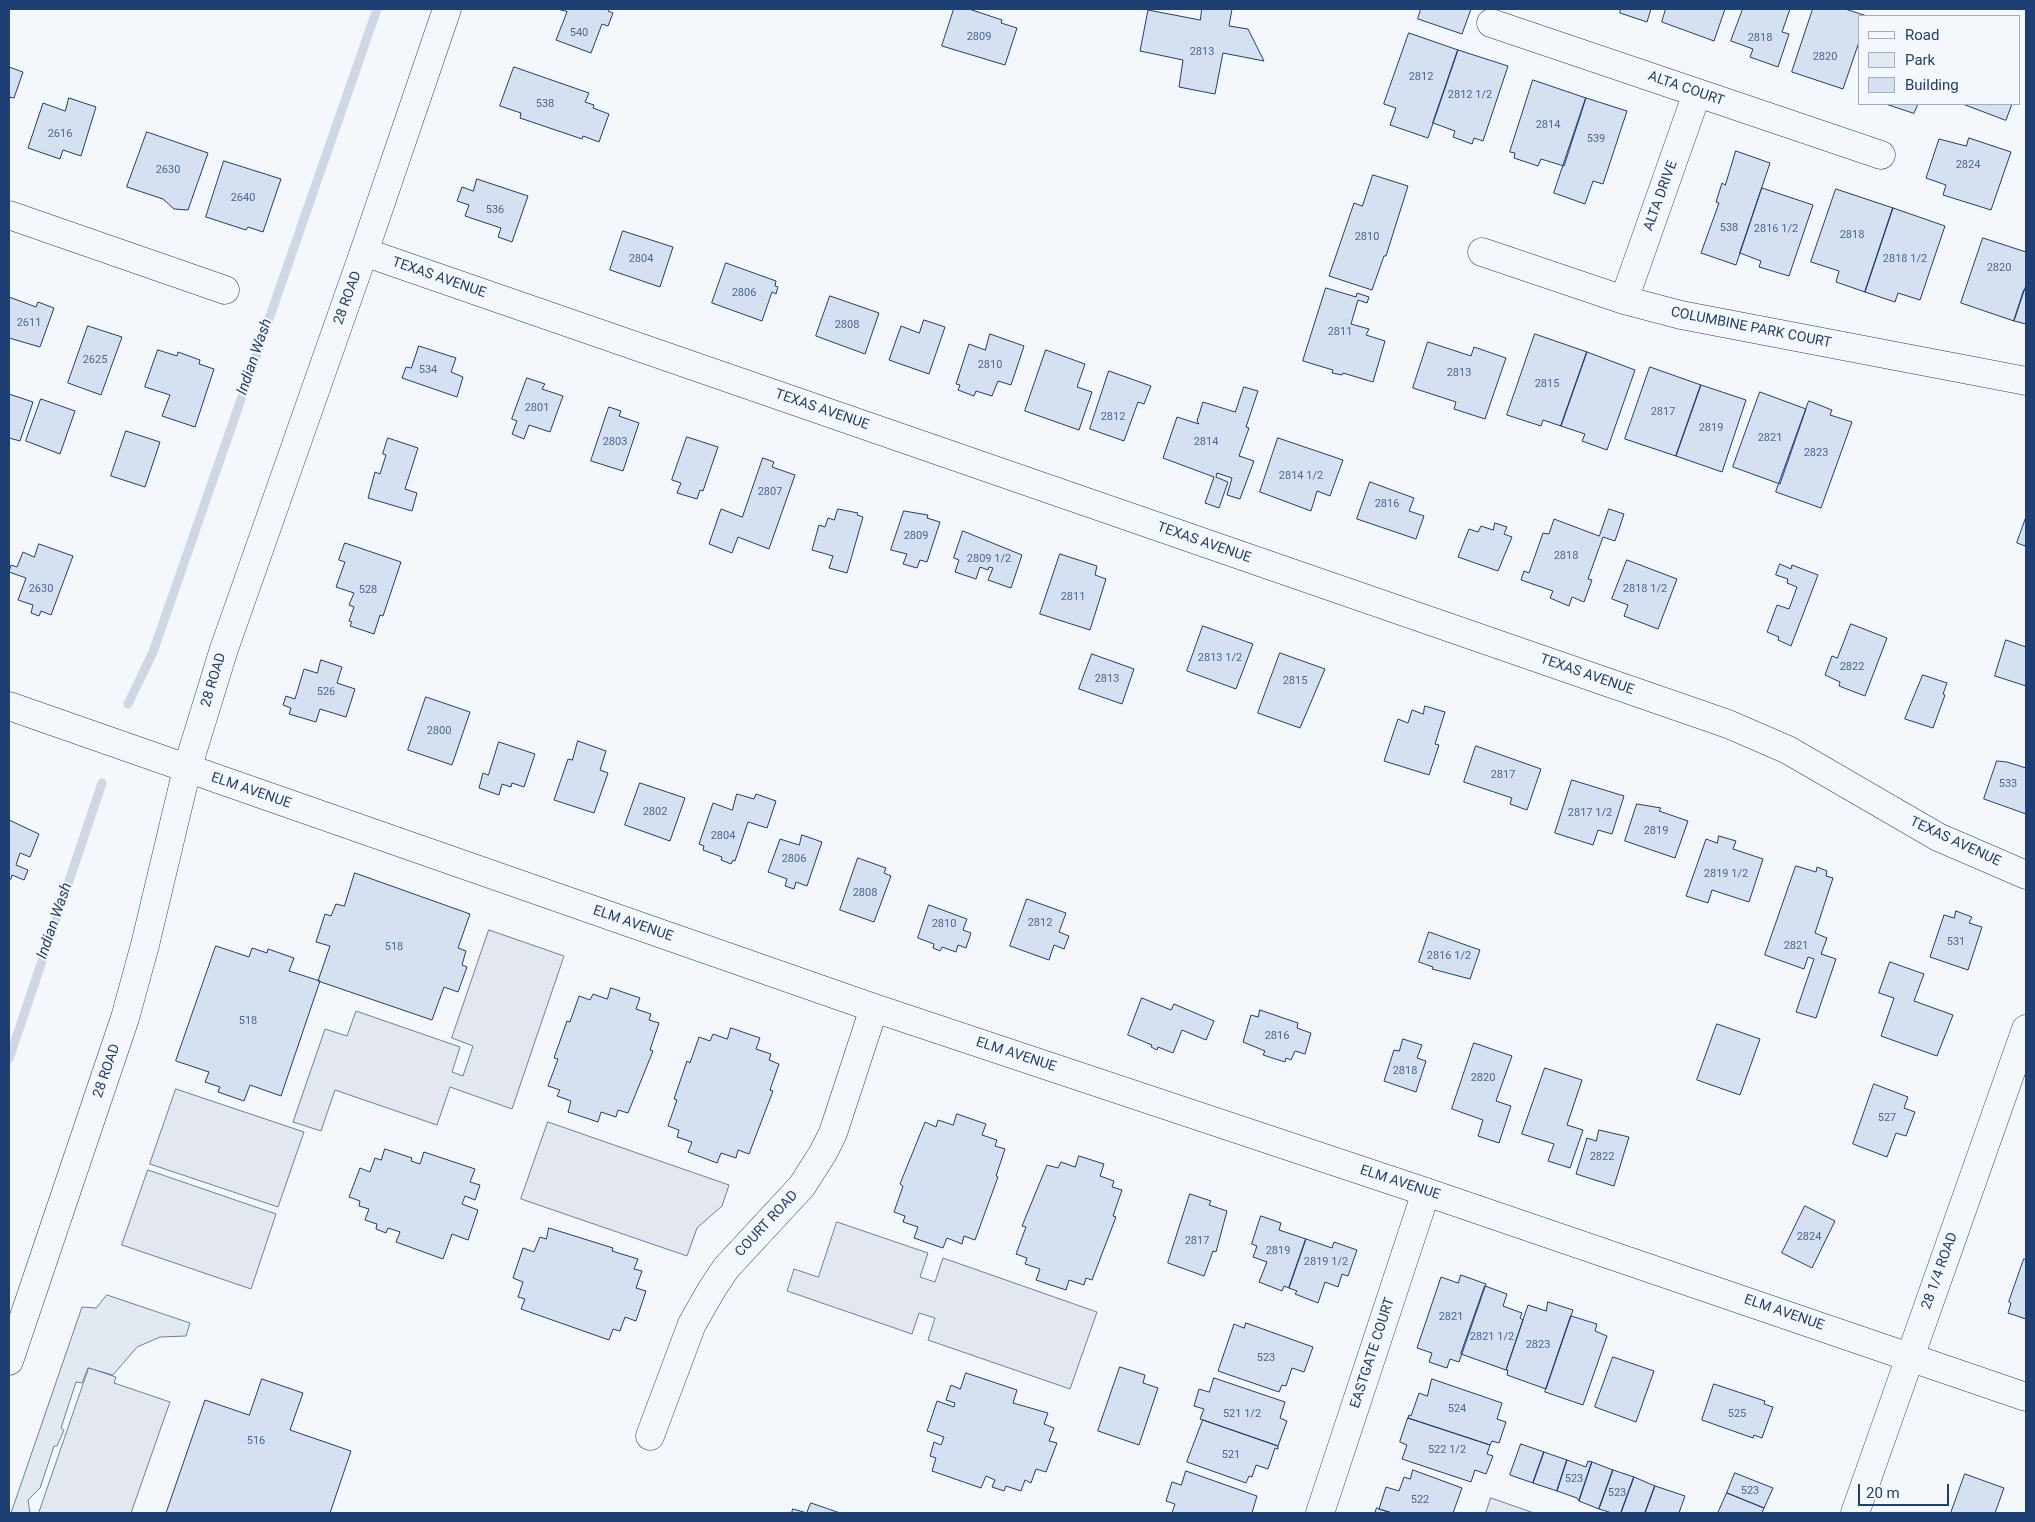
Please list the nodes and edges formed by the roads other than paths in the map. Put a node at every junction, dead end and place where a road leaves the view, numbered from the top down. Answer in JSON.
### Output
{"nodes":[{"id":1,"x":447,"y":9,"type":"edge"},
{"id":2,"x":1491,"y":23,"type":"dead end"},
{"id":3,"x":1697,"y":93,"type":"junction"},
{"id":4,"x":1881,"y":155,"type":"dead end"},
{"id":5,"x":9,"y":215,"type":"edge"},
{"id":6,"x":364,"y":252,"type":"junction"},
{"id":7,"x":1482,"y":252,"type":"dead end"},
{"id":8,"x":225,"y":290,"type":"dead end"},
{"id":9,"x":1624,"y":300,"type":"junction"},
{"id":10,"x":2026,"y":381,"type":"edge"},
{"id":11,"x":9,"y":706,"type":"edge"},
{"id":12,"x":188,"y":769,"type":"junction"},
{"id":13,"x":2026,"y":875,"type":"edge"},
{"id":14,"x":874,"y":1008,"type":"junction"},
{"id":15,"x":2026,"y":1029,"type":"edge"},
{"id":16,"x":1426,"y":1192,"type":"junction"},
{"id":17,"x":1910,"y":1356,"type":"junction"},
{"id":18,"x":9,"y":1360,"type":"edge"},
{"id":19,"x":2026,"y":1397,"type":"edge"},
{"id":20,"x":650,"y":1436,"type":"dead end"},
{"id":21,"x":1320,"y":1513,"type":"edge"},
{"id":22,"x":1855,"y":1513,"type":"edge"}],
"edges":[{"from":1,"to":6,"type":"street","name":"28 ROAD"},
{"from":2,"to":3,"type":"street","name":"ALTA COURT"},
{"from":3,"to":4,"type":"street","name":"ALTA COURT"},
{"from":3,"to":9,"type":"street","name":"ALTA DRIVE"},
{"from":5,"to":8,"type":"street"},
{"from":6,"to":12,"type":"street","name":"28 ROAD"},
{"from":6,"to":13,"type":"street","name":"TEXAS AVENUE"},
{"from":7,"to":9,"type":"street","name":"COLUMBINE PARK COURT"},
{"from":9,"to":10,"type":"street","name":"COLUMBINE PARK COURT"},
{"from":11,"to":12,"type":"street","name":"ELM AVENUE"},
{"from":12,"to":14,"type":"street","name":"ELM AVENUE"},
{"from":12,"to":18,"type":"street","name":"28 ROAD"},
{"from":14,"to":16,"type":"street","name":"ELM AVENUE"},
{"from":14,"to":20,"type":"street","name":"COURT ROAD"},
{"from":15,"to":17,"type":"street","name":"28 1/4 ROAD"},
{"from":16,"to":17,"type":"street","name":"ELM AVENUE"},
{"from":16,"to":21,"type":"street","name":"EASTGATE COURT"},
{"from":17,"to":19,"type":"street","name":"ELM AVENUE"},
{"from":17,"to":22,"type":"street","name":"28 1/4 ROAD"}]}
